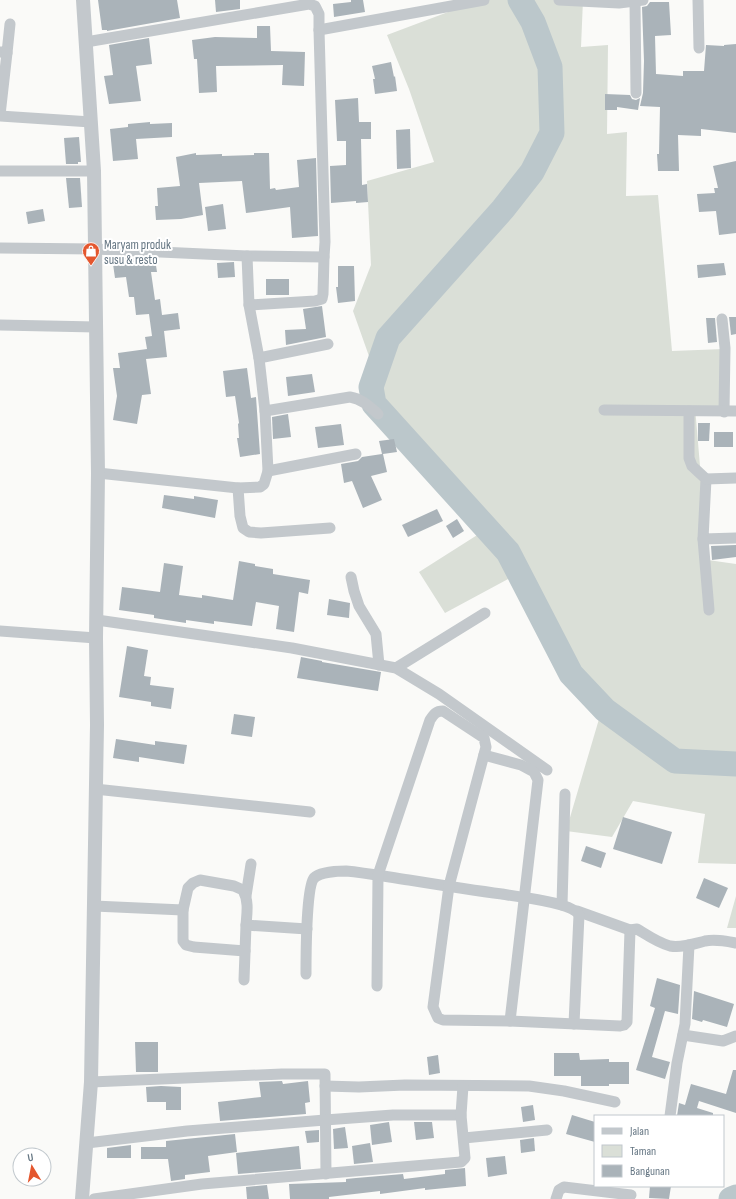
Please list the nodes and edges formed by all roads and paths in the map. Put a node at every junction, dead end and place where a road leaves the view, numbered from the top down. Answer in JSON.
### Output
{"nodes":[{"id":1,"x":83,"y":0,"type":"edge"},
{"id":2,"x":484,"y":0,"type":"edge"},
{"id":3,"x":559,"y":0,"type":"edge"},
{"id":4,"x":698,"y":0,"type":"edge"},
{"id":5,"x":639,"y":1,"type":"edge"},
{"id":6,"x":10,"y":24,"type":"dead end"},
{"id":7,"x":319,"y":30,"type":"junction"},
{"id":8,"x":86,"y":42,"type":"junction"},
{"id":9,"x":699,"y":48,"type":"dead end"},
{"id":10,"x":4,"y":52,"type":"edge"},
{"id":11,"x":636,"y":93,"type":"dead end"},
{"id":12,"x":0,"y":115,"type":"edge"},
{"id":13,"x":91,"y":122,"type":"junction"},
{"id":14,"x":0,"y":171,"type":"edge"},
{"id":15,"x":94,"y":171,"type":"junction"},
{"id":16,"x":0,"y":248,"type":"edge"},
{"id":17,"x":95,"y":249,"type":"junction"},
{"id":18,"x":247,"y":256,"type":"junction"},
{"id":19,"x":324,"y":257,"type":"junction"},
{"id":20,"x":249,"y":305,"type":"junction"},
{"id":21,"x":722,"y":319,"type":"dead end"},
{"id":22,"x":0,"y":325,"type":"edge"},
{"id":23,"x":96,"y":327,"type":"junction"},
{"id":24,"x":328,"y":344,"type":"dead end"},
{"id":25,"x":259,"y":358,"type":"junction"},
{"id":26,"x":604,"y":410,"type":"dead end"},
{"id":27,"x":265,"y":411,"type":"junction"},
{"id":28,"x":689,"y":411,"type":"junction"},
{"id":29,"x":736,"y":411,"type":"edge"},
{"id":30,"x":724,"y":412,"type":"junction"},
{"id":31,"x":378,"y":414,"type":"dead end"},
{"id":32,"x":356,"y":454,"type":"dead end"},
{"id":33,"x":268,"y":471,"type":"junction"},
{"id":34,"x":98,"y":473,"type":"junction"},
{"id":35,"x":736,"y":478,"type":"edge"},
{"id":36,"x":706,"y":479,"type":"junction"},
{"id":37,"x":238,"y":488,"type":"junction"},
{"id":38,"x":330,"y":528,"type":"dead end"},
{"id":39,"x":736,"y":538,"type":"edge"},
{"id":40,"x":703,"y":539,"type":"junction"},
{"id":41,"x":351,"y":577,"type":"dead end"},
{"id":42,"x":709,"y":610,"type":"dead end"},
{"id":43,"x":485,"y":613,"type":"dead end"},
{"id":44,"x":97,"y":620,"type":"junction"},
{"id":45,"x":0,"y":631,"type":"edge"},
{"id":46,"x":96,"y":638,"type":"junction"},
{"id":47,"x":379,"y":665,"type":"junction"},
{"id":48,"x":396,"y":668,"type":"junction"},
{"id":49,"x":484,"y":755,"type":"junction"},
{"id":50,"x":547,"y":770,"type":"dead end"},
{"id":51,"x":95,"y":789,"type":"junction"},
{"id":52,"x":565,"y":794,"type":"dead end"},
{"id":53,"x":310,"y":812,"type":"dead end"},
{"id":54,"x":251,"y":864,"type":"dead end"},
{"id":55,"x":378,"y":875,"type":"junction"},
{"id":56,"x":449,"y":886,"type":"junction"},
{"id":57,"x":246,"y":896,"type":"junction"},
{"id":58,"x":524,"y":898,"type":"junction"},
{"id":59,"x":562,"y":905,"type":"junction"},
{"id":60,"x":94,"y":906,"type":"junction"},
{"id":61,"x":183,"y":910,"type":"junction"},
{"id":62,"x":576,"y":911,"type":"junction"},
{"id":63,"x":246,"y":925,"type":"junction"},
{"id":64,"x":307,"y":929,"type":"junction"},
{"id":65,"x":630,"y":930,"type":"junction"},
{"id":66,"x":736,"y":942,"type":"edge"},
{"id":67,"x":689,"y":945,"type":"junction"},
{"id":68,"x":245,"y":951,"type":"junction"},
{"id":69,"x":306,"y":974,"type":"dead end"},
{"id":70,"x":244,"y":980,"type":"dead end"},
{"id":71,"x":377,"y":986,"type":"dead end"},
{"id":72,"x":510,"y":1021,"type":"junction"},
{"id":73,"x":574,"y":1024,"type":"junction"},
{"id":74,"x":683,"y":1035,"type":"junction"},
{"id":75,"x":736,"y":1036,"type":"edge"},
{"id":76,"x":91,"y":1082,"type":"junction"},
{"id":77,"x":325,"y":1086,"type":"junction"},
{"id":78,"x":463,"y":1086,"type":"junction"},
{"id":79,"x":615,"y":1102,"type":"dead end"},
{"id":80,"x":462,"y":1115,"type":"junction"},
{"id":81,"x":670,"y":1115,"type":"edge"},
{"id":82,"x":325,"y":1120,"type":"junction"},
{"id":83,"x":546,"y":1130,"type":"dead end"},
{"id":84,"x":464,"y":1138,"type":"junction"},
{"id":85,"x":87,"y":1143,"type":"junction"},
{"id":86,"x":326,"y":1174,"type":"junction"},
{"id":87,"x":630,"y":1195,"type":"dead end"},
{"id":88,"x":82,"y":1199,"type":"edge"},
{"id":89,"x":94,"y":1199,"type":"edge"},
{"id":90,"x":556,"y":1199,"type":"edge"}],
"edges":[{"from":1,"to":8,"type":"street"},
{"from":2,"to":7,"type":"street"},
{"from":3,"to":5,"type":"street"},
{"from":4,"to":9,"type":"street"},
{"from":5,"to":11,"type":"street"},
{"from":6,"to":10,"type":"street"},
{"from":7,"to":8,"type":"street"},
{"from":7,"to":19,"type":"street"},
{"from":8,"to":13,"type":"street"},
{"from":10,"to":12,"type":"street"},
{"from":12,"to":13,"type":"street"},
{"from":13,"to":15,"type":"street"},
{"from":14,"to":15,"type":"street"},
{"from":15,"to":17,"type":"street"},
{"from":16,"to":17,"type":"street"},
{"from":17,"to":18,"type":"street"},
{"from":17,"to":23,"type":"street"},
{"from":18,"to":19,"type":"street"},
{"from":18,"to":20,"type":"street"},
{"from":19,"to":20,"type":"street"},
{"from":20,"to":25,"type":"street"},
{"from":21,"to":30,"type":"street"},
{"from":22,"to":23,"type":"street"},
{"from":23,"to":34,"type":"street"},
{"from":24,"to":25,"type":"street"},
{"from":25,"to":27,"type":"street"},
{"from":26,"to":28,"type":"street"},
{"from":27,"to":31,"type":"street"},
{"from":27,"to":33,"type":"street"},
{"from":28,"to":30,"type":"street"},
{"from":28,"to":36,"type":"street"},
{"from":29,"to":30,"type":"street"},
{"from":32,"to":33,"type":"street"},
{"from":33,"to":37,"type":"street"},
{"from":34,"to":37,"type":"street"},
{"from":34,"to":44,"type":"street"},
{"from":35,"to":36,"type":"street"},
{"from":36,"to":40,"type":"street"},
{"from":37,"to":38,"type":"street"},
{"from":39,"to":40,"type":"street"},
{"from":40,"to":42,"type":"street"},
{"from":41,"to":47,"type":"street"},
{"from":43,"to":48,"type":"street"},
{"from":44,"to":46,"type":"street"},
{"from":44,"to":47,"type":"street"},
{"from":45,"to":46,"type":"street"},
{"from":46,"to":51,"type":"street"},
{"from":47,"to":48,"type":"street"},
{"from":48,"to":50,"type":"street"},
{"from":49,"to":55,"type":"street"},
{"from":49,"to":56,"type":"street"},
{"from":49,"to":58,"type":"street"},
{"from":51,"to":53,"type":"street"},
{"from":51,"to":60,"type":"street"},
{"from":52,"to":59,"type":"street"},
{"from":54,"to":57,"type":"street"},
{"from":55,"to":56,"type":"street"},
{"from":55,"to":64,"type":"street"},
{"from":55,"to":71,"type":"street"},
{"from":56,"to":58,"type":"street"},
{"from":56,"to":72,"type":"street"},
{"from":57,"to":61,"type":"street"},
{"from":57,"to":63,"type":"street"},
{"from":58,"to":59,"type":"street"},
{"from":58,"to":72,"type":"street"},
{"from":59,"to":62,"type":"street"},
{"from":60,"to":61,"type":"street"},
{"from":60,"to":76,"type":"street"},
{"from":61,"to":68,"type":"street"},
{"from":62,"to":65,"type":"street"},
{"from":62,"to":73,"type":"street"},
{"from":63,"to":64,"type":"street"},
{"from":63,"to":68,"type":"street"},
{"from":64,"to":69,"type":"street"},
{"from":65,"to":67,"type":"street"},
{"from":65,"to":73,"type":"street"},
{"from":66,"to":67,"type":"street"},
{"from":67,"to":74,"type":"street"},
{"from":68,"to":70,"type":"street"},
{"from":72,"to":73,"type":"street"},
{"from":74,"to":75,"type":"street"},
{"from":74,"to":81,"type":"street"},
{"from":76,"to":77,"type":"street"},
{"from":76,"to":85,"type":"street"},
{"from":77,"to":78,"type":"street"},
{"from":77,"to":82,"type":"street"},
{"from":78,"to":79,"type":"street"},
{"from":78,"to":80,"type":"street"},
{"from":80,"to":82,"type":"street"},
{"from":80,"to":84,"type":"street"},
{"from":82,"to":85,"type":"street"},
{"from":82,"to":86,"type":"street"},
{"from":83,"to":84,"type":"street"},
{"from":84,"to":86,"type":"street"},
{"from":85,"to":88,"type":"street"},
{"from":86,"to":89,"type":"street"},
{"from":87,"to":90,"type":"street"}]}
